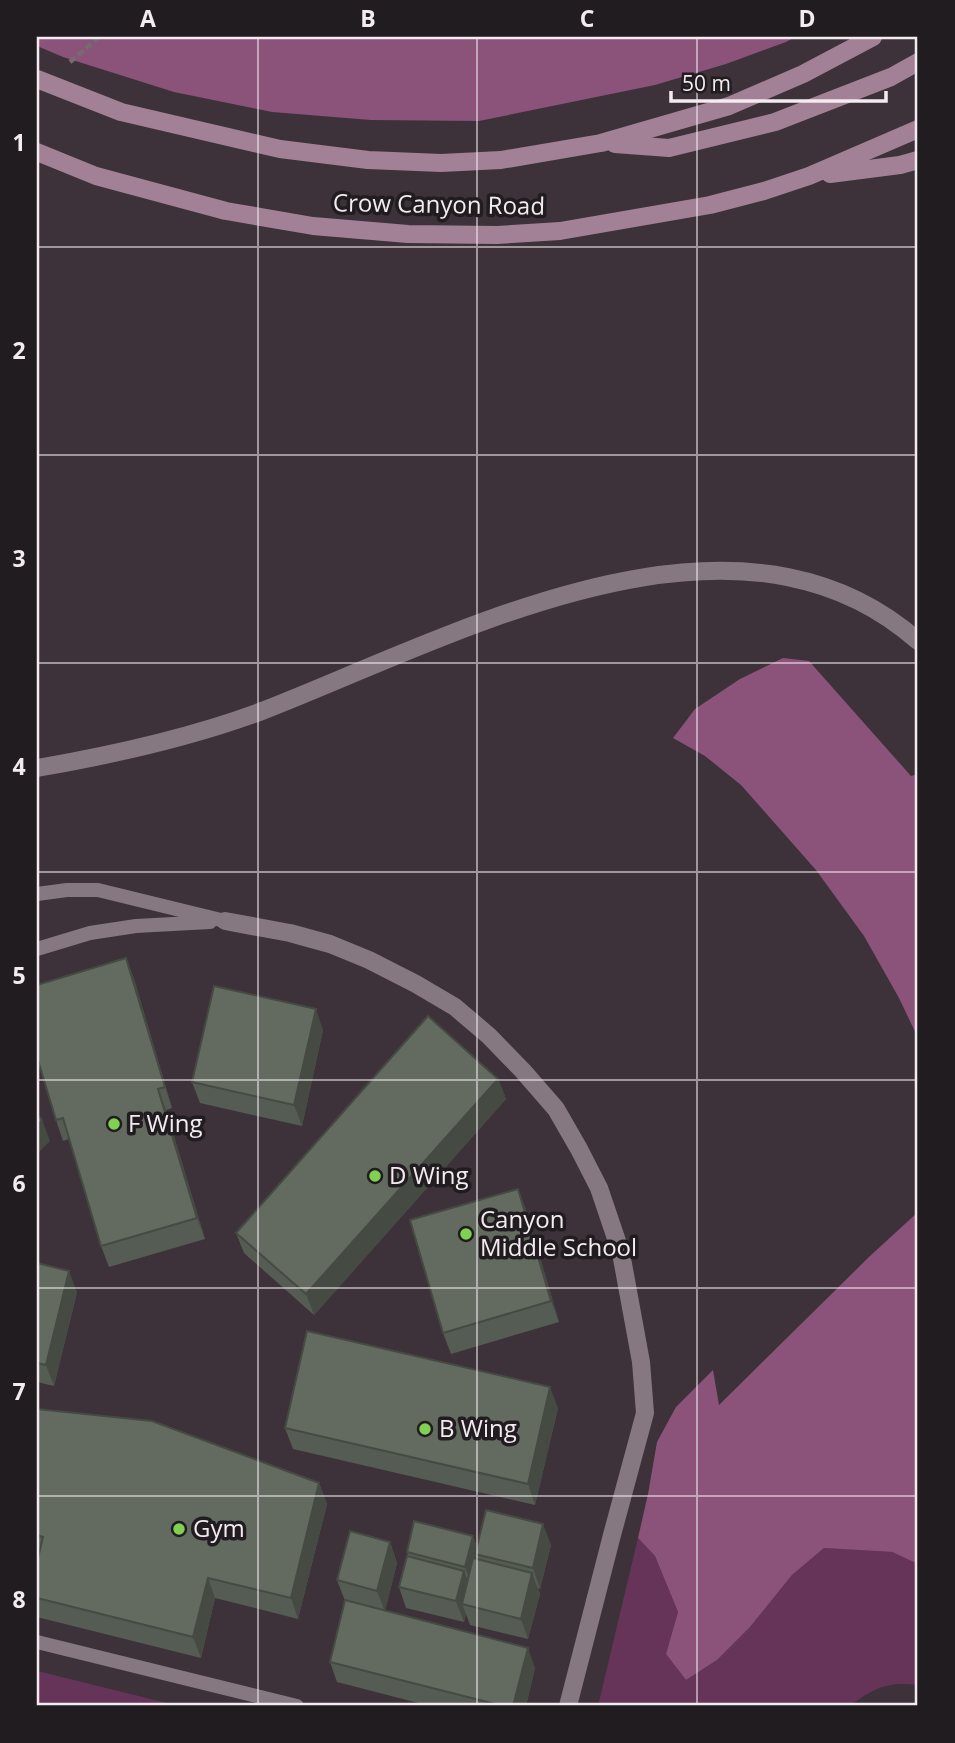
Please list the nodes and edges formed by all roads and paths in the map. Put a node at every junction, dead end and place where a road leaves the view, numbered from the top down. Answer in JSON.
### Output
{"nodes":[{"id":1,"x":99,"y":37,"type":"edge"},
{"id":2,"x":873,"y":37,"type":"edge"},
{"id":3,"x":70,"y":62,"type":"dead end"},
{"id":4,"x":918,"y":62,"type":"edge"},
{"id":5,"x":37,"y":79,"type":"edge"},
{"id":6,"x":918,"y":129,"type":"edge"},
{"id":7,"x":601,"y":143,"type":"junction"},
{"id":8,"x":37,"y":152,"type":"edge"},
{"id":9,"x":918,"y":160,"type":"edge"},
{"id":10,"x":809,"y":176,"type":"junction"},
{"id":11,"x":918,"y":641,"type":"edge"},
{"id":12,"x":37,"y":768,"type":"edge"},
{"id":13,"x":37,"y":894,"type":"edge"},
{"id":14,"x":225,"y":921,"type":"junction"},
{"id":15,"x":37,"y":949,"type":"edge"},
{"id":16,"x":37,"y":1642,"type":"edge"},
{"id":17,"x":298,"y":1706,"type":"edge"},
{"id":18,"x":568,"y":1706,"type":"edge"}],
"edges":[{"from":1,"to":3,"type":"path"},
{"from":2,"to":7,"type":"main road","name":"Crow Canyon Road"},
{"from":4,"to":7,"type":"main road"},
{"from":5,"to":7,"type":"main road","name":"Crow Canyon Road"},
{"from":6,"to":10,"type":"main road","name":"Crow Canyon Road"},
{"from":8,"to":10,"type":"main road","name":"Crow Canyon Road"},
{"from":9,"to":10,"type":"main road"},
{"from":11,"to":12,"type":"street"},
{"from":13,"to":14,"type":"lane"},
{"from":14,"to":15,"type":"lane"},
{"from":14,"to":18,"type":"street"},
{"from":16,"to":17,"type":"lane"}]}
